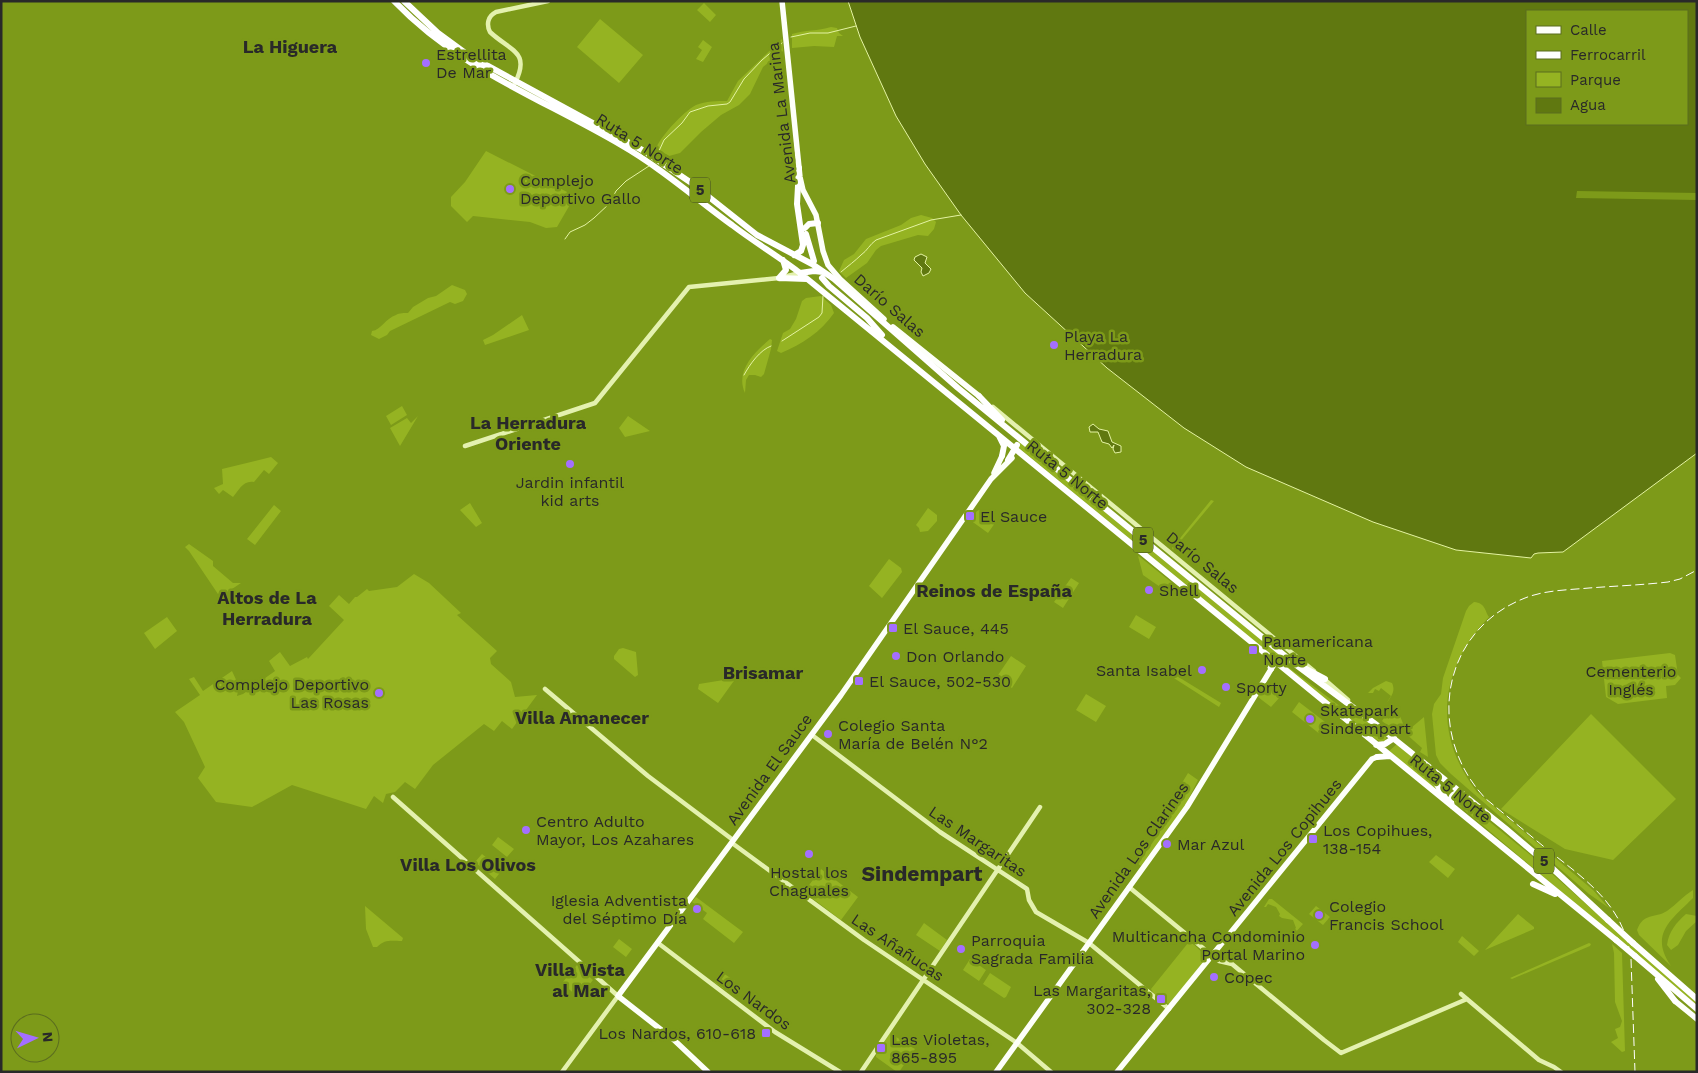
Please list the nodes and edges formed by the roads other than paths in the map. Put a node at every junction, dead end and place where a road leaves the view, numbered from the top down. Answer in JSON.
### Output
{"nodes":[{"id":1,"x":394,"y":1,"type":"edge"},
{"id":2,"x":404,"y":1,"type":"edge"},
{"id":3,"x":548,"y":1,"type":"edge"},
{"id":4,"x":782,"y":1,"type":"edge"},
{"id":5,"x":514,"y":84,"type":"junction"},
{"id":6,"x":799,"y":168,"type":"junction"},
{"id":7,"x":798,"y":184,"type":"junction"},
{"id":8,"x":818,"y":223,"type":"junction"},
{"id":9,"x":805,"y":228,"type":"junction"},
{"id":10,"x":794,"y":255,"type":"junction"},
{"id":11,"x":783,"y":260,"type":"junction"},
{"id":12,"x":814,"y":261,"type":"dead end"},
{"id":13,"x":800,"y":273,"type":"junction"},
{"id":14,"x":835,"y":274,"type":"joint"},
{"id":15,"x":823,"y":275,"type":"junction"},
{"id":16,"x":779,"y":278,"type":"junction"},
{"id":17,"x":809,"y":279,"type":"junction"},
{"id":18,"x":885,"y":322,"type":"junction"},
{"id":19,"x":893,"y":348,"type":"junction"},
{"id":20,"x":979,"y":396,"type":"junction"},
{"id":21,"x":997,"y":433,"type":"junction"},
{"id":22,"x":1013,"y":434,"type":"junction"},
{"id":23,"x":465,"y":446,"type":"dead end"},
{"id":24,"x":1016,"y":449,"type":"junction"},
{"id":25,"x":1007,"y":458,"type":"junction"},
{"id":26,"x":1027,"y":458,"type":"junction"},
{"id":27,"x":1264,"y":652,"type":"junction"},
{"id":28,"x":1287,"y":658,"type":"junction"},
{"id":29,"x":1277,"y":662,"type":"junction"},
{"id":30,"x":1295,"y":664,"type":"junction"},
{"id":31,"x":1271,"y":669,"type":"junction"},
{"id":32,"x":1325,"y":680,"type":"junction"},
{"id":33,"x":545,"y":690,"type":"dead end"},
{"id":34,"x":1368,"y":718,"type":"junction"},
{"id":35,"x":812,"y":734,"type":"junction"},
{"id":36,"x":1394,"y":738,"type":"junction"},
{"id":37,"x":1376,"y":744,"type":"junction"},
{"id":38,"x":1390,"y":756,"type":"junction"},
{"id":39,"x":1377,"y":757,"type":"joint"},
{"id":40,"x":1431,"y":769,"type":"junction"},
{"id":41,"x":1461,"y":793,"type":"junction"},
{"id":42,"x":392,"y":797,"type":"dead end"},
{"id":43,"x":1040,"y":807,"type":"dead end"},
{"id":44,"x":1452,"y":807,"type":"junction"},
{"id":45,"x":732,"y":842,"type":"junction"},
{"id":46,"x":998,"y":869,"type":"junction"},
{"id":47,"x":1533,"y":884,"type":"dead end"},
{"id":48,"x":1129,"y":887,"type":"junction"},
{"id":49,"x":1562,"y":897,"type":"junction"},
{"id":50,"x":658,"y":942,"type":"junction"},
{"id":51,"x":1089,"y":943,"type":"junction"},
{"id":52,"x":1212,"y":956,"type":"junction"},
{"id":53,"x":1647,"y":966,"type":"junction"},
{"id":54,"x":1672,"y":978,"type":"junction"},
{"id":55,"x":923,"y":980,"type":"junction"},
{"id":56,"x":1697,"y":993,"type":"edge"},
{"id":57,"x":1460,"y":994,"type":"dead end"},
{"id":58,"x":618,"y":996,"type":"junction"},
{"id":59,"x":1697,"y":999,"type":"edge"},
{"id":60,"x":1467,"y":1000,"type":"junction"},
{"id":61,"x":1675,"y":1001,"type":"joint"},
{"id":62,"x":1169,"y":1008,"type":"junction"},
{"id":63,"x":1697,"y":1009,"type":"edge"},
{"id":64,"x":1697,"y":1020,"type":"edge"},
{"id":65,"x":1017,"y":1043,"type":"junction"},
{"id":66,"x":562,"y":1072,"type":"edge"},
{"id":67,"x":708,"y":1072,"type":"edge"},
{"id":68,"x":840,"y":1072,"type":"edge"},
{"id":69,"x":861,"y":1072,"type":"edge"},
{"id":70,"x":996,"y":1072,"type":"edge"},
{"id":71,"x":1051,"y":1072,"type":"edge"},
{"id":72,"x":1117,"y":1072,"type":"edge"},
{"id":73,"x":1561,"y":1072,"type":"edge"}],
"edges":[{"from":1,"to":5,"type":"highway","name":"Ruta 5 Norte","number":"5"},
{"from":2,"to":5,"type":"highway","name":"Ruta 5 Norte","number":"5"},
{"from":3,"to":5,"type":"street"},
{"from":4,"to":6,"type":"main road","name":"Avenida La Marina"},
{"from":5,"to":10,"type":"highway","name":"Ruta 5 Norte","number":"5"},
{"from":5,"to":11,"type":"highway","name":"Ruta 5 Norte","number":"5"},
{"from":6,"to":7,"type":"highway"},
{"from":6,"to":8,"type":"main road","name":"Avenida La Marina"},
{"from":7,"to":9,"type":"highway"},
{"from":7,"to":10,"type":"highway"},
{"from":8,"to":9,"type":"highway"},
{"from":8,"to":14,"type":"main road","name":"Avenida La Marina"},
{"from":9,"to":12,"type":"highway"},
{"from":10,"to":15,"type":"highway","name":"Ruta 5 Norte","number":"5"},
{"from":11,"to":13,"type":"highway","name":"Ruta 5 Norte","number":"5"},
{"from":11,"to":16,"type":"highway"},
{"from":13,"to":15,"type":"highway"},
{"from":13,"to":16,"type":"street"},
{"from":13,"to":17,"type":"highway","name":"Ruta 5 Norte","number":"5"},
{"from":14,"to":18,"type":"main road","name":"Darío Salas"},
{"from":15,"to":18,"type":"highway","name":"Ruta 5 Norte","number":"5"},
{"from":15,"to":19,"type":"highway"},
{"from":16,"to":17,"type":"highway"},
{"from":16,"to":23,"type":"street"},
{"from":17,"to":19,"type":"highway","name":"Ruta 5 Norte","number":"5"},
{"from":18,"to":20,"type":"main road","name":"Darío Salas"},
{"from":18,"to":22,"type":"highway","name":"Ruta 5 Norte","number":"5"},
{"from":19,"to":21,"type":"highway","name":"Ruta 5 Norte","number":"5"},
{"from":20,"to":22,"type":"highway"},
{"from":20,"to":32,"type":"street","name":"Darío Salas"},
{"from":21,"to":24,"type":"highway","name":"Ruta 5 Norte","number":"5"},
{"from":21,"to":25,"type":"highway"},
{"from":22,"to":24,"type":"highway"},
{"from":22,"to":28,"type":"highway","name":"Ruta 5 Norte","number":"5"},
{"from":24,"to":25,"type":"highway"},
{"from":24,"to":26,"type":"highway","name":"Ruta 5 Norte","number":"5"},
{"from":25,"to":26,"type":"highway"},
{"from":25,"to":35,"type":"main road","name":"Avenida El Sauce"},
{"from":26,"to":27,"type":"highway","name":"Ruta 5 Norte","number":"5"},
{"from":27,"to":29,"type":"highway","name":"Ruta 5 Norte","number":"5"},
{"from":27,"to":31,"type":"highway"},
{"from":28,"to":30,"type":"highway","name":"Ruta 5 Norte","number":"5"},
{"from":28,"to":32,"type":"highway"},
{"from":29,"to":30,"type":"highway"},
{"from":29,"to":31,"type":"main road","name":"Avenida Los Clarines"},
{"from":29,"to":37,"type":"highway","name":"Ruta 5 Norte","number":"5"},
{"from":30,"to":34,"type":"highway","name":"Ruta 5 Norte","number":"5"},
{"from":31,"to":48,"type":"main road","name":"Avenida Los Clarines"},
{"from":32,"to":34,"type":"street","name":"Darío Salas"},
{"from":33,"to":45,"type":"street","name":"Las Añañucas"},
{"from":34,"to":36,"type":"highway","name":"Ruta 5 Norte","number":"5"},
{"from":35,"to":45,"type":"main road","name":"Avenida El Sauce"},
{"from":35,"to":46,"type":"street","name":"Las Margaritas"},
{"from":36,"to":37,"type":"highway"},
{"from":36,"to":40,"type":"highway","name":"Ruta 5 Norte","number":"5"},
{"from":37,"to":38,"type":"highway","name":"Ruta 5 Norte","number":"5"},
{"from":38,"to":39,"type":"highway"},
{"from":38,"to":44,"type":"highway","name":"Ruta 5 Norte","number":"5"},
{"from":39,"to":52,"type":"main road","name":"Avenida Los Copihues"},
{"from":40,"to":41,"type":"highway","name":"Ruta 5 Norte","number":"5"},
{"from":40,"to":44,"type":"highway"},
{"from":41,"to":44,"type":"highway"},
{"from":41,"to":54,"type":"highway","name":"Ruta 5 Norte","number":"5","bridge":true},
{"from":42,"to":58,"type":"street"},
{"from":43,"to":46,"type":"street"},
{"from":44,"to":49,"type":"highway","name":"Ruta 5 Norte","number":"5"},
{"from":45,"to":50,"type":"main road","name":"Avenida El Sauce"},
{"from":45,"to":55,"type":"street","name":"Las Añañucas"},
{"from":46,"to":51,"type":"street","name":"Las Margaritas"},
{"from":46,"to":55,"type":"street"},
{"from":47,"to":49,"type":"highway"},
{"from":48,"to":51,"type":"main road","name":"Avenida Los Clarines"},
{"from":48,"to":52,"type":"street"},
{"from":49,"to":53,"type":"highway","name":"Ruta 5 Norte","number":"5","bridge":true},
{"from":50,"to":58,"type":"main road","name":"Avenida El Sauce"},
{"from":50,"to":68,"type":"street","name":"Los Nardos"},
{"from":51,"to":62,"type":"street","name":"Las Margaritas"},
{"from":51,"to":65,"type":"main road","name":"Avenida Los Clarines"},
{"from":52,"to":60,"type":"street"},
{"from":52,"to":62,"type":"main road","name":"Avenida Los Copihues"},
{"from":53,"to":61,"type":"highway"},
{"from":53,"to":63,"type":"highway","name":"Ruta 5 Norte","number":"5"},
{"from":54,"to":56,"type":"highway"},
{"from":54,"to":59,"type":"highway","name":"Ruta 5 Norte","number":"5"},
{"from":55,"to":65,"type":"street","name":"Las Añañucas"},
{"from":55,"to":69,"type":"street"},
{"from":57,"to":60,"type":"street"},
{"from":58,"to":66,"type":"street","name":"Avenida El Sauce"},
{"from":58,"to":67,"type":"main road"},
{"from":60,"to":73,"type":"street"},
{"from":61,"to":64,"type":"main road"},
{"from":62,"to":72,"type":"main road","name":"Avenida Los Copihues"},
{"from":65,"to":70,"type":"main road","name":"Avenida Los Clarines"},
{"from":65,"to":71,"type":"street","name":"Las Añañucas"}]}
